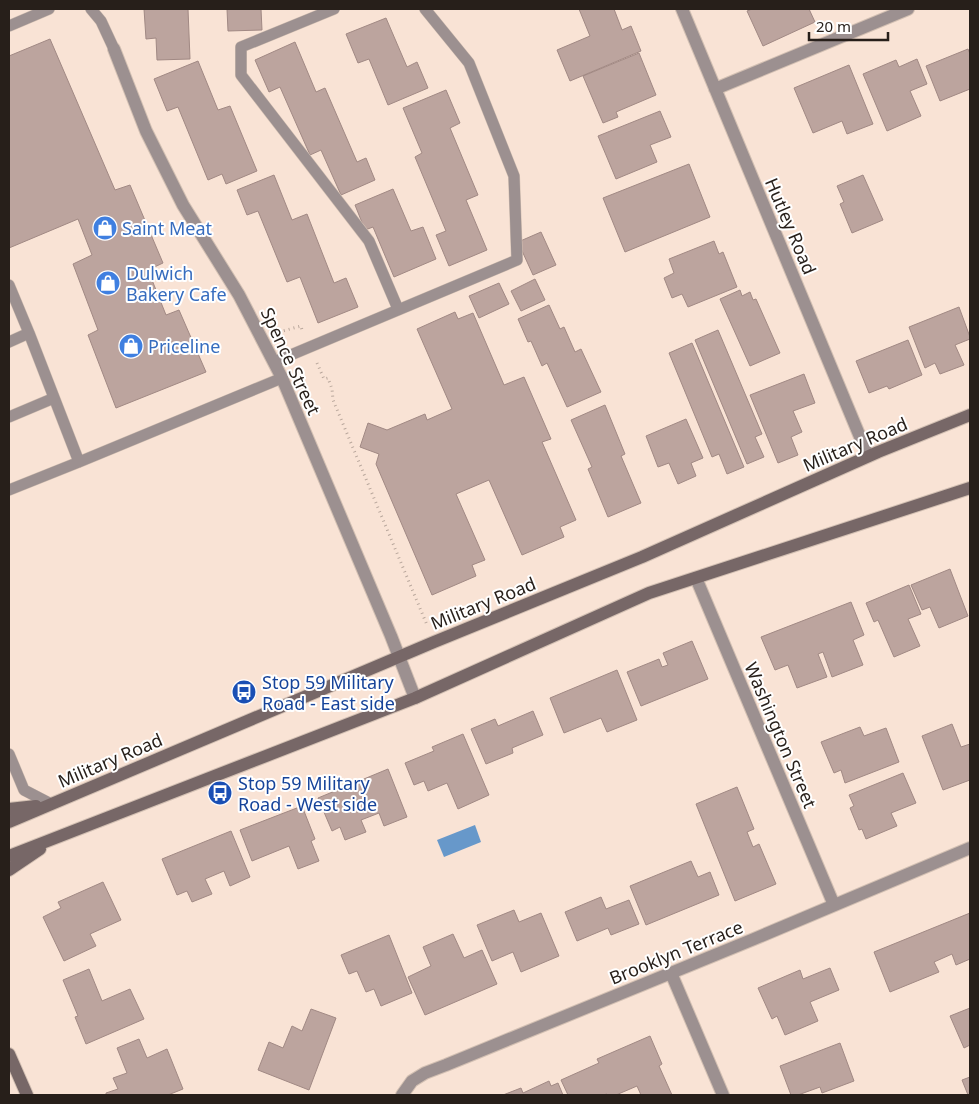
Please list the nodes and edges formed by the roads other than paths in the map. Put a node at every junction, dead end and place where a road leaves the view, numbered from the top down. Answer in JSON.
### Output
{"nodes":[{"id":1,"x":48,"y":9,"type":"edge"},
{"id":2,"x":91,"y":9,"type":"edge"},
{"id":3,"x":334,"y":9,"type":"edge"},
{"id":4,"x":425,"y":9,"type":"edge"},
{"id":5,"x":682,"y":9,"type":"edge"},
{"id":6,"x":908,"y":9,"type":"edge"},
{"id":7,"x":9,"y":26,"type":"edge"},
{"id":8,"x":114,"y":49,"type":"joint"},
{"id":9,"x":716,"y":89,"type":"junction"},
{"id":10,"x":9,"y":285,"type":"edge"},
{"id":11,"x":398,"y":310,"type":"junction"},
{"id":12,"x":29,"y":333,"type":"junction"},
{"id":13,"x":9,"y":342,"type":"edge"},
{"id":14,"x":274,"y":362,"type":"junction"},
{"id":15,"x":282,"y":378,"type":"junction"},
{"id":16,"x":54,"y":398,"type":"junction"},
{"id":17,"x":970,"y":415,"type":"edge"},
{"id":18,"x":9,"y":416,"type":"edge"},
{"id":19,"x":868,"y":456,"type":"junction"},
{"id":20,"x":80,"y":462,"type":"junction"},
{"id":21,"x":970,"y":488,"type":"edge"},
{"id":22,"x":9,"y":490,"type":"edge"},
{"id":23,"x":696,"y":578,"type":"junction"},
{"id":24,"x":399,"y":657,"type":"junction"},
{"id":25,"x":415,"y":698,"type":"junction"},
{"id":26,"x":9,"y":754,"type":"edge"},
{"id":27,"x":51,"y":804,"type":"junction"},
{"id":28,"x":9,"y":809,"type":"edge"},
{"id":29,"x":9,"y":822,"type":"edge"},
{"id":30,"x":61,"y":835,"type":"junction"},
{"id":31,"x":970,"y":848,"type":"edge"},
{"id":32,"x":9,"y":856,"type":"edge"},
{"id":33,"x":9,"y":870,"type":"edge"},
{"id":34,"x":834,"y":906,"type":"junction"},
{"id":35,"x":671,"y":973,"type":"junction"},
{"id":36,"x":9,"y":1054,"type":"edge"},
{"id":37,"x":27,"y":1095,"type":"edge"},
{"id":38,"x":402,"y":1095,"type":"edge"},
{"id":39,"x":723,"y":1095,"type":"edge"}],
"edges":[{"from":1,"to":7,"type":"lane"},
{"from":2,"to":8,"type":"lane"},
{"from":3,"to":11,"type":"lane"},
{"from":4,"to":11,"type":"lane"},
{"from":5,"to":9,"type":"street","name":"Hutley Road"},
{"from":6,"to":9,"type":"street"},
{"from":8,"to":14,"type":"street","name":"Spence Street"},
{"from":9,"to":19,"type":"street","name":"Hutley Road"},
{"from":10,"to":12,"type":"lane"},
{"from":11,"to":14,"type":"lane"},
{"from":12,"to":13,"type":"lane"},
{"from":12,"to":16,"type":"lane"},
{"from":14,"to":15,"type":"street","name":"Spence Street"},
{"from":15,"to":20,"type":"lane"},
{"from":15,"to":24,"type":"street","name":"Spence Street"},
{"from":16,"to":18,"type":"lane"},
{"from":16,"to":20,"type":"lane"},
{"from":17,"to":19,"type":"street","name":"Military Road"},
{"from":19,"to":24,"type":"street","name":"Military Road"},
{"from":20,"to":22,"type":"lane"},
{"from":21,"to":23,"type":"street"},
{"from":23,"to":25,"type":"street"},
{"from":23,"to":34,"type":"street","name":"Washington Street"},
{"from":24,"to":25,"type":"street","name":"Spence Street"},
{"from":24,"to":27,"type":"street","name":"Military Road"},
{"from":25,"to":30,"type":"street"},
{"from":26,"to":27,"type":"lane"},
{"from":27,"to":28,"type":"street"},
{"from":27,"to":29,"type":"street","name":"Military Road"},
{"from":30,"to":32,"type":"street"},
{"from":30,"to":33,"type":"street"},
{"from":31,"to":34,"type":"street","name":"Brooklyn Terrace"},
{"from":34,"to":35,"type":"street","name":"Brooklyn Terrace"},
{"from":35,"to":38,"type":"street","name":"Brooklyn Terrace"},
{"from":35,"to":39,"type":"street"},
{"from":36,"to":37,"type":"street"}]}
